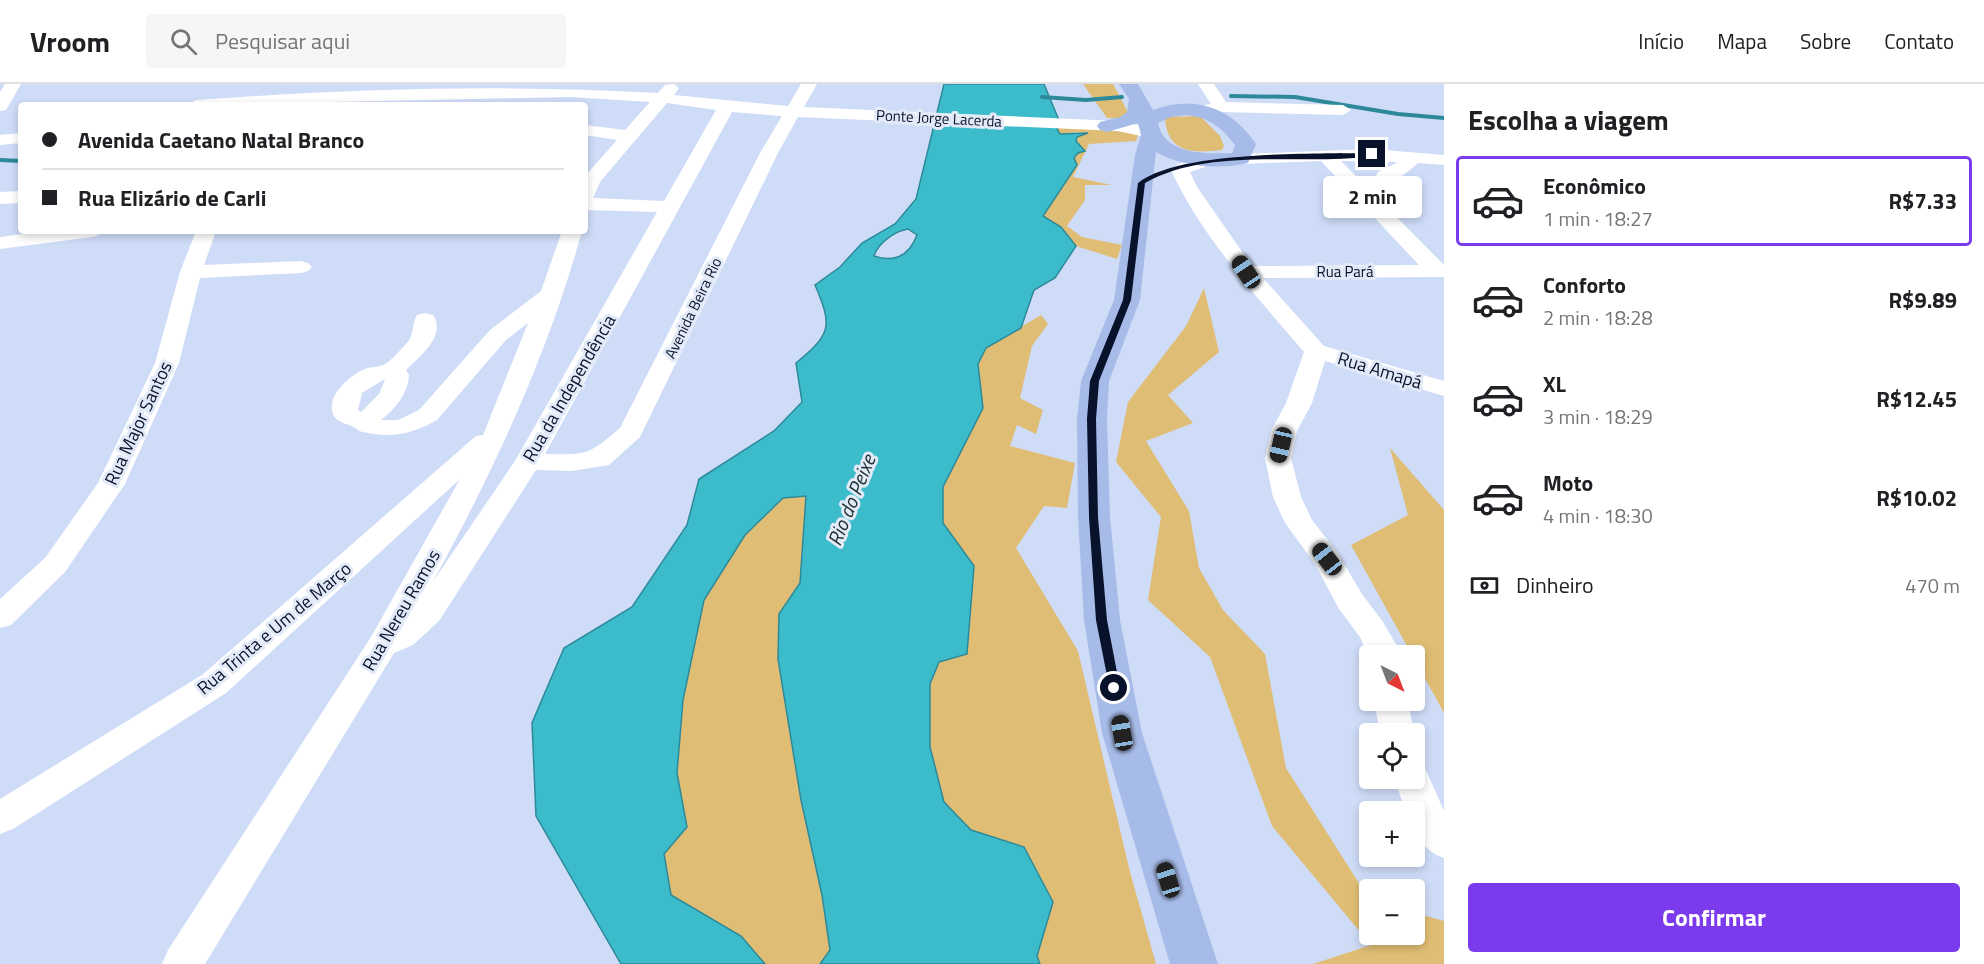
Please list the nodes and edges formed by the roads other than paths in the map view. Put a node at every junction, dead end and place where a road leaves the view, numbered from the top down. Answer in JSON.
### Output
{"nodes":[{"id":1,"x":13,"y":84,"type":"edge"},
{"id":2,"x":674,"y":84,"type":"edge"},
{"id":3,"x":698,"y":84,"type":"edge"},
{"id":4,"x":809,"y":84,"type":"edge"},
{"id":5,"x":1206,"y":84,"type":"edge"},
{"id":6,"x":446,"y":88,"type":"edge"},
{"id":7,"x":572,"y":88,"type":"edge"},
{"id":8,"x":1133,"y":91,"type":"edge"},
{"id":9,"x":311,"y":95,"type":"edge"},
{"id":10,"x":662,"y":98,"type":"junction"},
{"id":11,"x":230,"y":102,"type":"edge"},
{"id":12,"x":688,"y":102,"type":"junction"},
{"id":13,"x":726,"y":107,"type":"junction"},
{"id":14,"x":1219,"y":107,"type":"junction"},
{"id":15,"x":1171,"y":110,"type":"junction"},
{"id":16,"x":1343,"y":110,"type":"dead end"},
{"id":17,"x":1198,"y":111,"type":"junction"},
{"id":18,"x":4,"y":114,"type":"edge"},
{"id":19,"x":1110,"y":126,"type":"junction"},
{"id":20,"x":588,"y":130,"type":"edge"},
{"id":21,"x":1150,"y":130,"type":"junction"},
{"id":22,"x":628,"y":136,"type":"junction"},
{"id":23,"x":18,"y":138,"type":"edge"},
{"id":24,"x":0,"y":140,"type":"edge"},
{"id":25,"x":1244,"y":152,"type":"junction"},
{"id":26,"x":1326,"y":156,"type":"junction"},
{"id":27,"x":1414,"y":156,"type":"junction"},
{"id":28,"x":1444,"y":160,"type":"edge"},
{"id":29,"x":1209,"y":162,"type":"junction"},
{"id":30,"x":1385,"y":176,"type":"dead end"},
{"id":31,"x":1142,"y":183,"type":"junction"},
{"id":32,"x":588,"y":188,"type":"edge"},
{"id":33,"x":18,"y":197,"type":"edge"},
{"id":34,"x":0,"y":198,"type":"edge"},
{"id":35,"x":588,"y":204,"type":"edge"},
{"id":36,"x":672,"y":207,"type":"junction"},
{"id":37,"x":69,"y":234,"type":"edge"},
{"id":38,"x":205,"y":234,"type":"edge"},
{"id":39,"x":571,"y":234,"type":"edge"},
{"id":40,"x":0,"y":243,"type":"edge"},
{"id":41,"x":301,"y":267,"type":"dead end"},
{"id":42,"x":1440,"y":271,"type":"edge"},
{"id":43,"x":191,"y":272,"type":"junction"},
{"id":44,"x":1246,"y":272,"type":"junction"},
{"id":45,"x":550,"y":295,"type":"junction"},
{"id":46,"x":425,"y":320,"type":"dead end"},
{"id":47,"x":1316,"y":351,"type":"junction"},
{"id":48,"x":392,"y":371,"type":"junction"},
{"id":49,"x":1444,"y":389,"type":"edge"},
{"id":50,"x":365,"y":421,"type":"junction"},
{"id":51,"x":498,"y":430,"type":"junction"},
{"id":52,"x":528,"y":461,"type":"junction"},
{"id":53,"x":0,"y":617,"type":"edge"},
{"id":54,"x":382,"y":645,"type":"junction"},
{"id":55,"x":1380,"y":645,"type":"edge"},
{"id":56,"x":1416,"y":789,"type":"edge"},
{"id":57,"x":0,"y":818,"type":"edge"},
{"id":58,"x":1444,"y":842,"type":"edge"},
{"id":59,"x":182,"y":964,"type":"edge"},
{"id":60,"x":1194,"y":964,"type":"edge"}],
"edges":[{"from":1,"to":18,"type":"street"},
{"from":2,"to":10,"type":"street"},
{"from":3,"to":12,"type":"street"},
{"from":4,"to":52,"type":"street","name":"Avenida Beira Rio"},
{"from":5,"to":14,"type":"street"},
{"from":6,"to":7,"type":"street","name":"Ponte Jorge Lacerda"},
{"from":6,"to":9,"type":"street","name":"Ponte Jorge Lacerda"},
{"from":7,"to":10,"type":"street","name":"Ponte Jorge Lacerda"},
{"from":8,"to":15,"type":"main road"},
{"from":8,"to":19,"type":"main road"},
{"from":8,"to":21,"type":"main road"},
{"from":9,"to":11,"type":"street","name":"Ponte Jorge Lacerda"},
{"from":10,"to":12,"type":"street","name":"Ponte Jorge Lacerda"},
{"from":10,"to":22,"type":"street"},
{"from":12,"to":13,"type":"street","name":"Ponte Jorge Lacerda"},
{"from":13,"to":19,"type":"street","name":"Ponte Jorge Lacerda"},
{"from":13,"to":36,"type":"street","name":"Rua da Independência"},
{"from":14,"to":16,"type":"street"},
{"from":14,"to":17,"type":"street"},
{"from":15,"to":17,"type":"main road"},
{"from":15,"to":21,"type":"main road"},
{"from":17,"to":25,"type":"main road"},
{"from":19,"to":21,"type":"street","name":"Ponte Jorge Lacerda"},
{"from":20,"to":22,"type":"street"},
{"from":21,"to":29,"type":"main road"},
{"from":21,"to":31,"type":"main road"},
{"from":22,"to":32,"type":"street"},
{"from":23,"to":24,"type":"street"},
{"from":25,"to":26,"type":"street"},
{"from":25,"to":29,"type":"main road"},
{"from":26,"to":27,"type":"street"},
{"from":26,"to":42,"type":"street"},
{"from":27,"to":28,"type":"street"},
{"from":27,"to":30,"type":"street"},
{"from":29,"to":31,"type":"main road"},
{"from":29,"to":44,"type":"street"},
{"from":31,"to":60,"type":"main road"},
{"from":33,"to":34,"type":"street"},
{"from":35,"to":36,"type":"street"},
{"from":36,"to":52,"type":"street","name":"Rua da Independência"},
{"from":37,"to":40,"type":"street"},
{"from":38,"to":43,"type":"street","name":"Rua Major Santos"},
{"from":39,"to":45,"type":"street","name":"Rua Nereu Ramos"},
{"from":41,"to":43,"type":"street"},
{"from":42,"to":44,"type":"street","name":"Rua Pará"},
{"from":43,"to":53,"type":"street","name":"Rua Major Santos"},
{"from":44,"to":47,"type":"street"},
{"from":45,"to":50,"type":"street"},
{"from":45,"to":51,"type":"street","name":"Rua Nereu Ramos"},
{"from":46,"to":48,"type":"street"},
{"from":47,"to":49,"type":"street","name":"Rua Amapá"},
{"from":47,"to":55,"type":"street"},
{"from":48,"to":50,"type":"street"},
{"from":48,"to":50,"type":"street"},
{"from":51,"to":54,"type":"street","name":"Rua Nereu Ramos"},
{"from":51,"to":57,"type":"street","name":"Rua Trinta e Um de Março"},
{"from":52,"to":54,"type":"street","name":"Rua da Independência"},
{"from":54,"to":59,"type":"street","name":"Rua Nereu Ramos"},
{"from":56,"to":58,"type":"street"}]}
